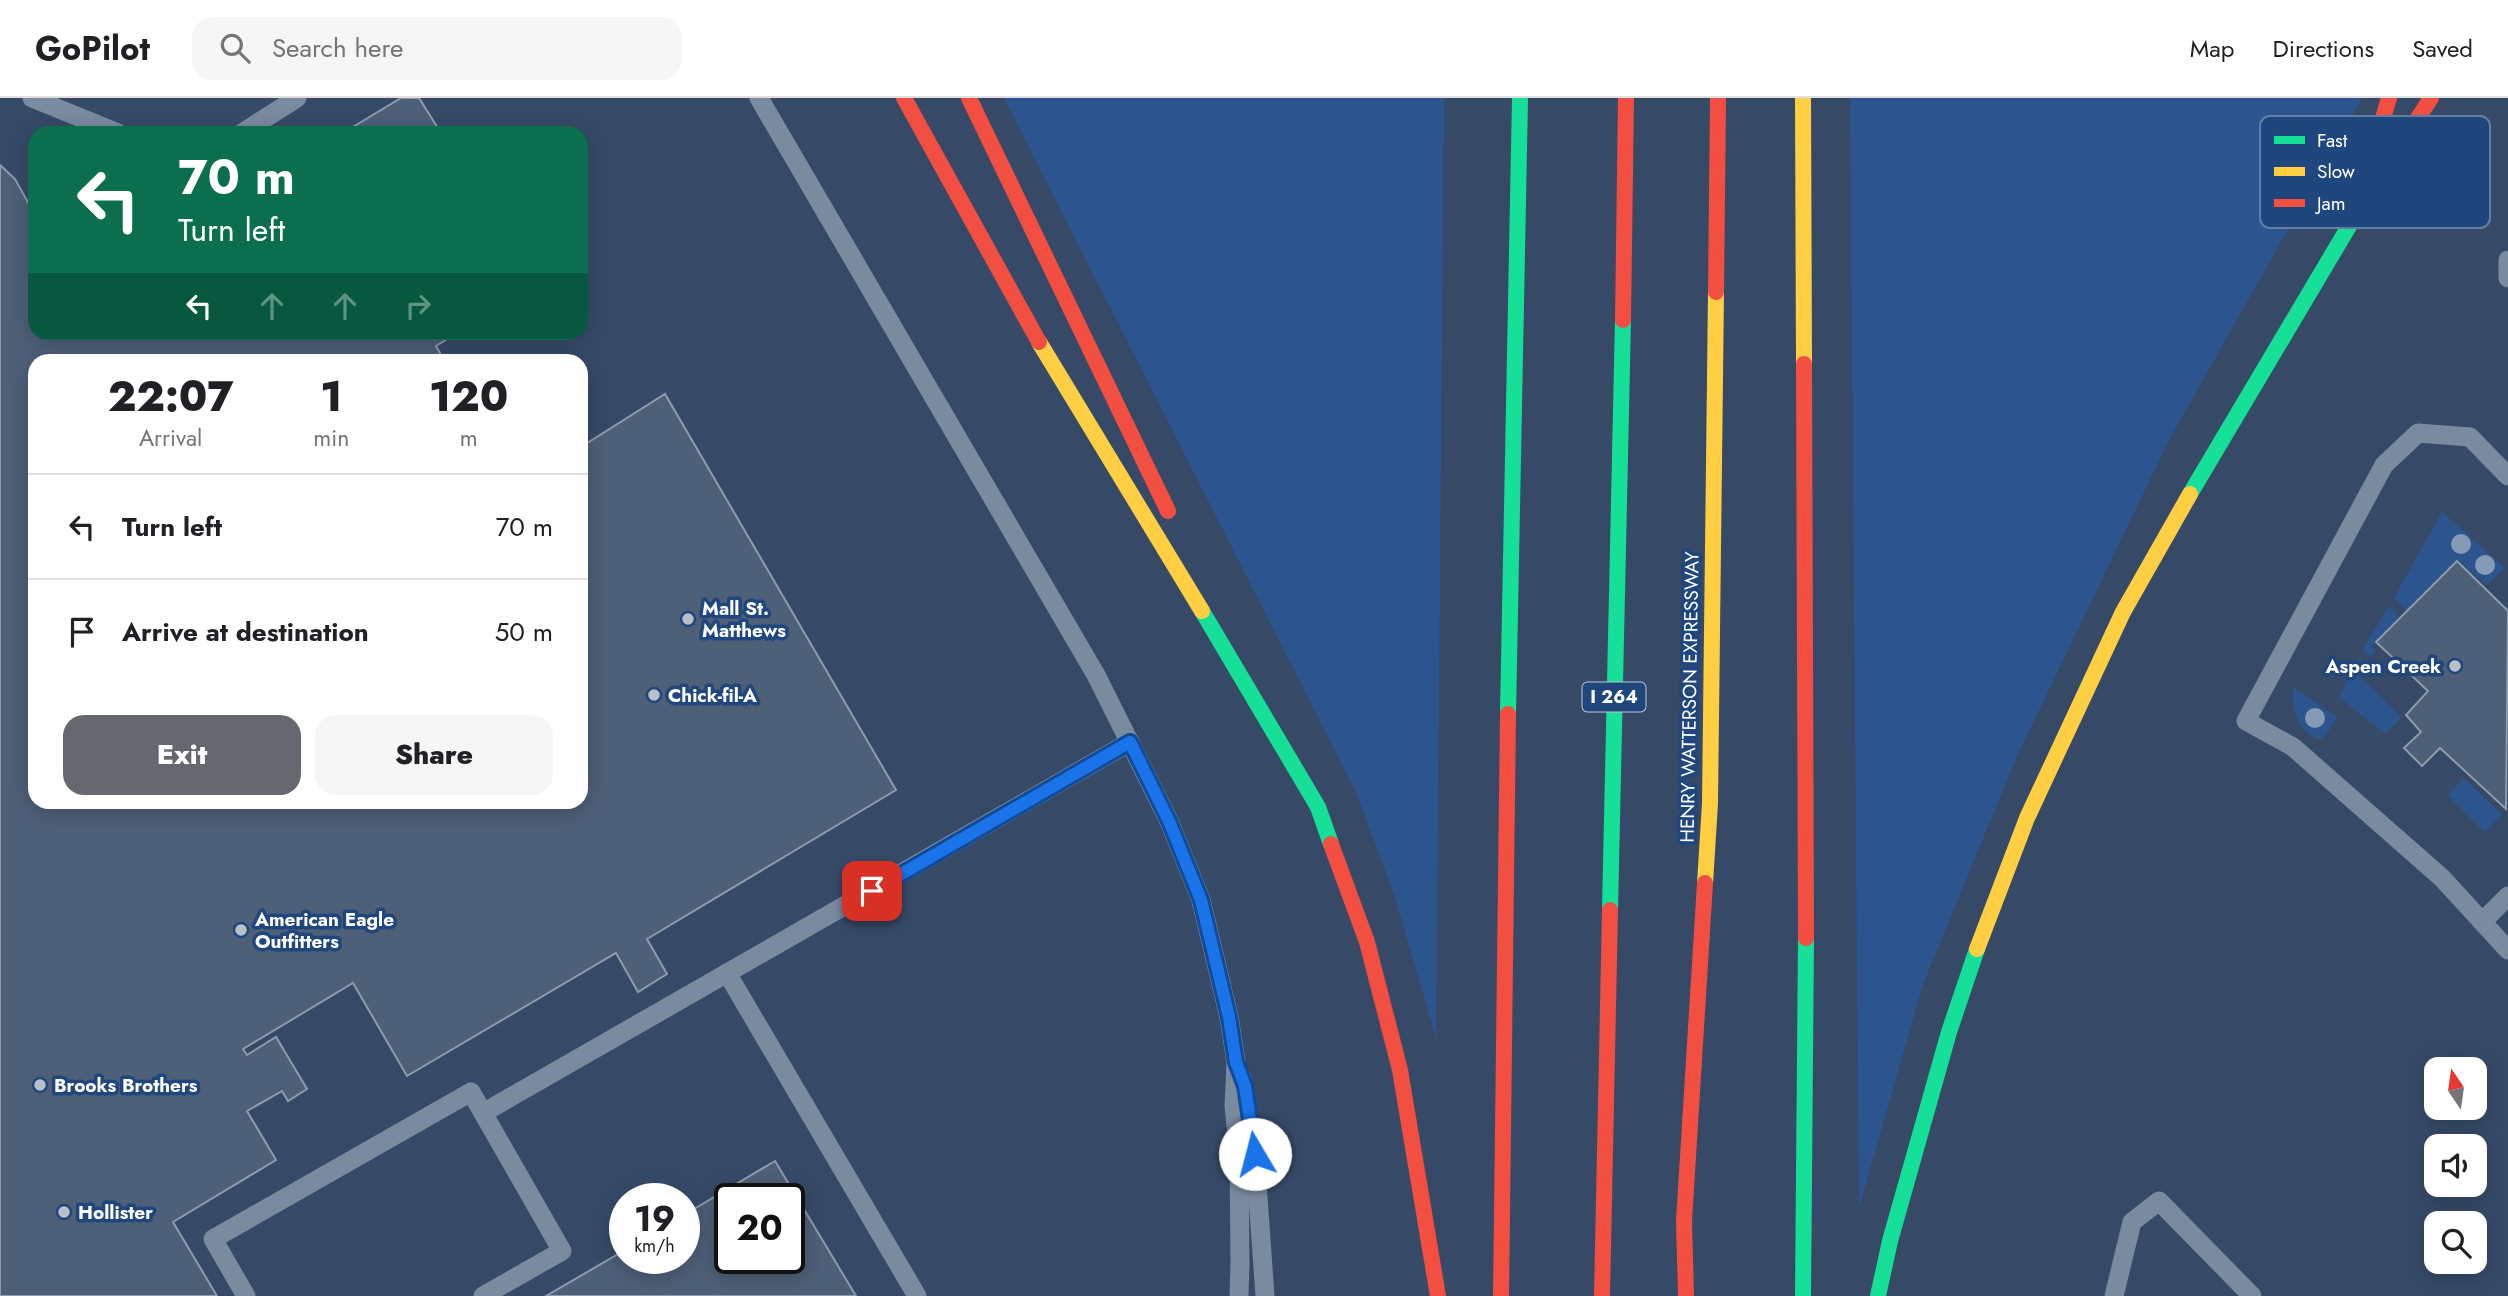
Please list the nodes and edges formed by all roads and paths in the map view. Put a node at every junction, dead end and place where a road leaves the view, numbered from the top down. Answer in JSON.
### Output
{"nodes":[{"id":1,"x":32,"y":98,"type":"edge"},
{"id":2,"x":297,"y":98,"type":"edge"},
{"id":3,"x":759,"y":98,"type":"edge"},
{"id":4,"x":904,"y":98,"type":"edge"},
{"id":5,"x":969,"y":98,"type":"edge"},
{"id":6,"x":1520,"y":98,"type":"edge"},
{"id":7,"x":1626,"y":98,"type":"edge"},
{"id":8,"x":1718,"y":98,"type":"edge"},
{"id":9,"x":1803,"y":98,"type":"edge"},
{"id":10,"x":2389,"y":98,"type":"edge"},
{"id":11,"x":2431,"y":98,"type":"edge"},
{"id":12,"x":2384,"y":116,"type":"edge"},
{"id":13,"x":2419,"y":116,"type":"edge"},
{"id":14,"x":101,"y":126,"type":"edge"},
{"id":15,"x":253,"y":126,"type":"edge"},
{"id":16,"x":2347,"y":228,"type":"edge"},
{"id":17,"x":2508,"y":260,"type":"edge"},
{"id":18,"x":2508,"y":278,"type":"edge"},
{"id":19,"x":2508,"y":476,"type":"edge"},
{"id":20,"x":1176,"y":527,"type":"dead end"},
{"id":21,"x":1200,"y":577,"type":"dead end"},
{"id":22,"x":1278,"y":736,"type":"junction"},
{"id":23,"x":1130,"y":742,"type":"junction"},
{"id":24,"x":2508,"y":896,"type":"edge"},
{"id":25,"x":2482,"y":922,"type":"junction"},
{"id":26,"x":2508,"y":950,"type":"edge"},
{"id":27,"x":727,"y":973,"type":"junction"},
{"id":28,"x":1236,"y":1062,"type":"junction"},
{"id":29,"x":483,"y":1113,"type":"junction"},
{"id":30,"x":246,"y":1296,"type":"edge"},
{"id":31,"x":483,"y":1296,"type":"edge"},
{"id":32,"x":917,"y":1296,"type":"edge"},
{"id":33,"x":1239,"y":1296,"type":"edge"},
{"id":34,"x":1265,"y":1296,"type":"edge"},
{"id":35,"x":1438,"y":1296,"type":"edge"},
{"id":36,"x":1501,"y":1296,"type":"edge"},
{"id":37,"x":1602,"y":1296,"type":"edge"},
{"id":38,"x":1686,"y":1296,"type":"edge"},
{"id":39,"x":1803,"y":1296,"type":"edge"},
{"id":40,"x":1878,"y":1296,"type":"edge"},
{"id":41,"x":2114,"y":1296,"type":"edge"},
{"id":42,"x":2252,"y":1296,"type":"edge"}],
"edges":[{"from":1,"to":14,"type":"lane"},
{"from":2,"to":15,"type":"lane"},
{"from":3,"to":23,"type":"lane"},
{"from":4,"to":22,"type":"highway"},
{"from":5,"to":20,"type":"highway"},
{"from":6,"to":36,"type":"highway"},
{"from":7,"to":37,"type":"highway","number":"I 264"},
{"from":8,"to":38,"type":"highway","name":"HENRY WATTERSON EXPRESSWAY"},
{"from":9,"to":39,"type":"highway"},
{"from":10,"to":12,"type":"highway"},
{"from":11,"to":13,"type":"highway"},
{"from":16,"to":40,"type":"highway"},
{"from":17,"to":18,"type":"lane"},
{"from":19,"to":25,"type":"lane"},
{"from":21,"to":22,"type":"highway"},
{"from":22,"to":35,"type":"highway"},
{"from":23,"to":27,"type":"lane"},
{"from":23,"to":28,"type":"lane"},
{"from":24,"to":25,"type":"lane"},
{"from":25,"to":26,"type":"lane"},
{"from":27,"to":29,"type":"lane"},
{"from":27,"to":32,"type":"lane"},
{"from":28,"to":33,"type":"lane"},
{"from":28,"to":34,"type":"lane"},
{"from":29,"to":30,"type":"lane"},
{"from":29,"to":31,"type":"lane"},
{"from":41,"to":42,"type":"lane"}]}
